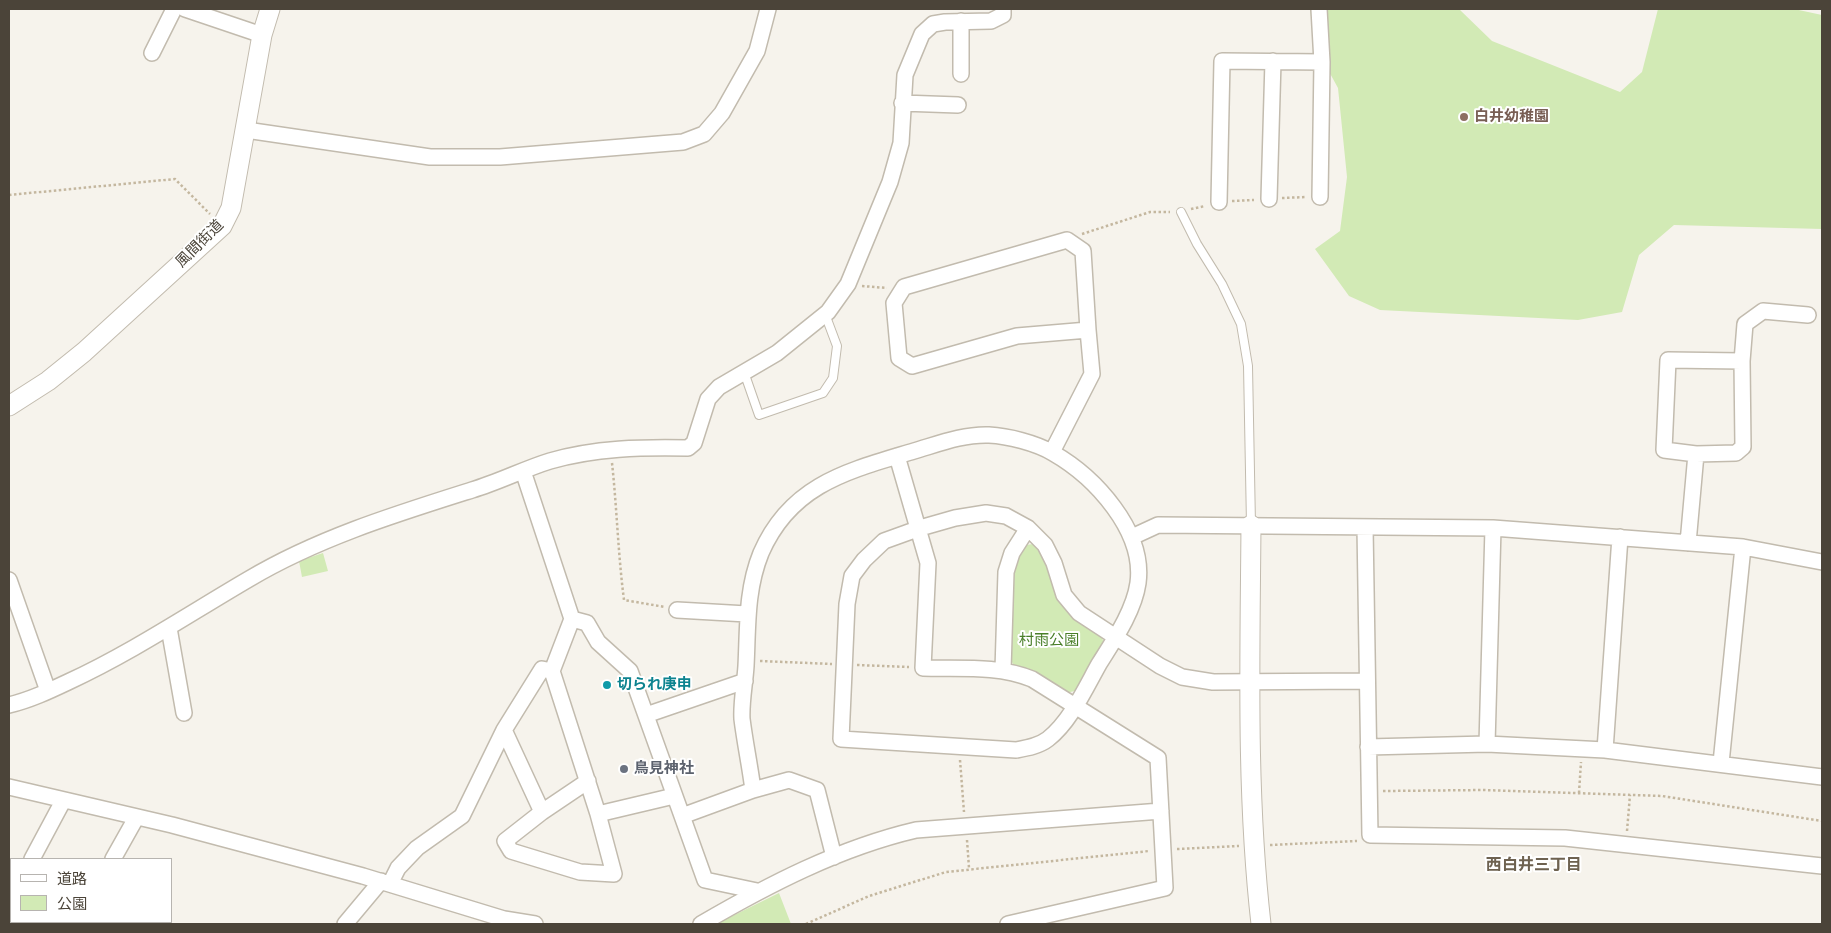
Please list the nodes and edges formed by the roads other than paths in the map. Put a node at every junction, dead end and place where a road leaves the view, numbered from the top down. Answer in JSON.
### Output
{"nodes":[{"id":1,"x":174,"y":9,"type":"edge"},
{"id":2,"x":185,"y":9,"type":"edge"},
{"id":3,"x":270,"y":9,"type":"edge"},
{"id":4,"x":768,"y":9,"type":"edge"},
{"id":5,"x":1003,"y":9,"type":"edge"},
{"id":6,"x":1319,"y":9,"type":"edge"},
{"id":7,"x":961,"y":21,"type":"junction"},
{"id":8,"x":262,"y":35,"type":"junction"},
{"id":9,"x":152,"y":54,"type":"dead end"},
{"id":10,"x":1273,"y":61,"type":"junction"},
{"id":11,"x":1322,"y":62,"type":"junction"},
{"id":12,"x":961,"y":74,"type":"dead end"},
{"id":13,"x":902,"y":103,"type":"junction"},
{"id":14,"x":958,"y":106,"type":"dead end"},
{"id":15,"x":246,"y":130,"type":"junction"},
{"id":16,"x":1320,"y":197,"type":"dead end"},
{"id":17,"x":1269,"y":199,"type":"dead end"},
{"id":18,"x":1219,"y":202,"type":"dead end"},
{"id":19,"x":1181,"y":212,"type":"dead end"},
{"id":20,"x":825,"y":314,"type":"junction"},
{"id":21,"x":1808,"y":315,"type":"dead end"},
{"id":22,"x":1088,"y":330,"type":"junction"},
{"id":23,"x":1742,"y":361,"type":"junction"},
{"id":24,"x":744,"y":372,"type":"junction"},
{"id":25,"x":9,"y":406,"type":"edge"},
{"id":26,"x":1052,"y":452,"type":"junction"},
{"id":27,"x":1696,"y":454,"type":"junction"},
{"id":28,"x":897,"y":456,"type":"junction"},
{"id":29,"x":523,"y":471,"type":"junction"},
{"id":30,"x":1251,"y":525,"type":"junction"},
{"id":31,"x":1366,"y":527,"type":"junction"},
{"id":32,"x":920,"y":528,"type":"junction"},
{"id":33,"x":1028,"y":528,"type":"junction"},
{"id":34,"x":1493,"y":528,"type":"junction"},
{"id":35,"x":1132,"y":537,"type":"junction"},
{"id":36,"x":1620,"y":537,"type":"junction"},
{"id":37,"x":1688,"y":543,"type":"junction"},
{"id":38,"x":1743,"y":548,"type":"junction"},
{"id":39,"x":1822,"y":559,"type":"edge"},
{"id":40,"x":9,"y":580,"type":"edge"},
{"id":41,"x":678,"y":610,"type":"road end"},
{"id":42,"x":747,"y":614,"type":"junction"},
{"id":43,"x":572,"y":619,"type":"junction"},
{"id":44,"x":169,"y":628,"type":"junction"},
{"id":45,"x":1116,"y":637,"type":"junction"},
{"id":46,"x":1003,"y":670,"type":"junction"},
{"id":47,"x":552,"y":671,"type":"junction"},
{"id":48,"x":1367,"y":680,"type":"junction"},
{"id":49,"x":745,"y":681,"type":"junction"},
{"id":50,"x":1250,"y":682,"type":"junction"},
{"id":51,"x":48,"y":691,"type":"junction"},
{"id":52,"x":9,"y":705,"type":"edge"},
{"id":53,"x":1074,"y":706,"type":"junction"},
{"id":54,"x":184,"y":713,"type":"dead end"},
{"id":55,"x":646,"y":715,"type":"junction"},
{"id":56,"x":504,"y":730,"type":"junction"},
{"id":57,"x":1486,"y":744,"type":"junction"},
{"id":58,"x":1368,"y":747,"type":"junction"},
{"id":59,"x":1605,"y":750,"type":"junction"},
{"id":60,"x":1721,"y":763,"type":"junction"},
{"id":61,"x":1822,"y":777,"type":"edge"},
{"id":62,"x":588,"y":781,"type":"junction"},
{"id":63,"x":9,"y":787,"type":"edge"},
{"id":64,"x":753,"y":790,"type":"junction"},
{"id":65,"x":674,"y":796,"type":"junction"},
{"id":66,"x":63,"y":801,"type":"junction"},
{"id":67,"x":1161,"y":811,"type":"junction"},
{"id":68,"x":542,"y":812,"type":"junction"},
{"id":69,"x":598,"y":814,"type":"junction"},
{"id":70,"x":682,"y":816,"type":"junction"},
{"id":71,"x":136,"y":818,"type":"junction"},
{"id":72,"x":834,"y":857,"type":"junction"},
{"id":73,"x":33,"y":858,"type":"edge"},
{"id":74,"x":115,"y":858,"type":"edge"},
{"id":75,"x":1822,"y":866,"type":"edge"},
{"id":76,"x":386,"y":882,"type":"junction"},
{"id":77,"x":757,"y":891,"type":"junction"},
{"id":78,"x":346,"y":924,"type":"edge"},
{"id":79,"x":535,"y":924,"type":"edge"},
{"id":80,"x":701,"y":924,"type":"edge"},
{"id":81,"x":1008,"y":924,"type":"edge"},
{"id":82,"x":1261,"y":924,"type":"edge"}],
"edges":[{"from":1,"to":9,"type":"street"},
{"from":2,"to":8,"type":"street"},
{"from":3,"to":8,"type":"street","name":"風間街道"},
{"from":4,"to":15,"type":"street"},
{"from":5,"to":7,"type":"street"},
{"from":6,"to":11,"type":"street"},
{"from":7,"to":12,"type":"street"},
{"from":7,"to":13,"type":"street"},
{"from":8,"to":15,"type":"street","name":"風間街道"},
{"from":10,"to":11,"type":"street"},
{"from":10,"to":17,"type":"street"},
{"from":10,"to":18,"type":"street"},
{"from":11,"to":16,"type":"street"},
{"from":13,"to":14,"type":"street"},
{"from":13,"to":20,"type":"street"},
{"from":15,"to":25,"type":"street","name":"風間街道"},
{"from":19,"to":30,"type":"lane"},
{"from":20,"to":24,"type":"street"},
{"from":20,"to":24,"type":"lane"},
{"from":21,"to":23,"type":"street"},
{"from":22,"to":22,"type":"street"},
{"from":22,"to":26,"type":"street"},
{"from":23,"to":27,"type":"street"},
{"from":23,"to":27,"type":"street"},
{"from":24,"to":29,"type":"street"},
{"from":26,"to":28,"type":"street"},
{"from":26,"to":35,"type":"street"},
{"from":27,"to":37,"type":"street"},
{"from":28,"to":32,"type":"street"},
{"from":28,"to":42,"type":"street"},
{"from":29,"to":43,"type":"street"},
{"from":29,"to":44,"type":"street"},
{"from":30,"to":31,"type":"street"},
{"from":30,"to":35,"type":"street"},
{"from":30,"to":50,"type":"street"},
{"from":31,"to":34,"type":"street"},
{"from":31,"to":48,"type":"street"},
{"from":32,"to":33,"type":"street"},
{"from":32,"to":46,"type":"street"},
{"from":32,"to":53,"type":"street"},
{"from":33,"to":45,"type":"street"},
{"from":33,"to":46,"type":"street"},
{"from":34,"to":36,"type":"street"},
{"from":34,"to":57,"type":"street"},
{"from":35,"to":45,"type":"street"},
{"from":36,"to":37,"type":"street"},
{"from":36,"to":59,"type":"street"},
{"from":37,"to":38,"type":"street"},
{"from":38,"to":39,"type":"street"},
{"from":38,"to":60,"type":"street"},
{"from":40,"to":51,"type":"street"},
{"from":41,"to":42,"type":"street"},
{"from":42,"to":49,"type":"street"},
{"from":43,"to":47,"type":"street"},
{"from":43,"to":55,"type":"street"},
{"from":44,"to":51,"type":"street"},
{"from":44,"to":54,"type":"street"},
{"from":45,"to":50,"type":"street"},
{"from":45,"to":53,"type":"street"},
{"from":46,"to":53,"type":"street"},
{"from":47,"to":56,"type":"street"},
{"from":47,"to":62,"type":"street"},
{"from":48,"to":50,"type":"street"},
{"from":48,"to":58,"type":"street"},
{"from":49,"to":55,"type":"street"},
{"from":49,"to":64,"type":"street"},
{"from":50,"to":82,"type":"street"},
{"from":51,"to":52,"type":"street"},
{"from":53,"to":67,"type":"street"},
{"from":55,"to":65,"type":"street"},
{"from":56,"to":68,"type":"street"},
{"from":56,"to":76,"type":"street"},
{"from":57,"to":58,"type":"street"},
{"from":57,"to":59,"type":"street"},
{"from":58,"to":75,"type":"street"},
{"from":59,"to":60,"type":"street"},
{"from":60,"to":61,"type":"street"},
{"from":62,"to":68,"type":"street"},
{"from":62,"to":69,"type":"street"},
{"from":63,"to":66,"type":"street"},
{"from":64,"to":70,"type":"street"},
{"from":64,"to":72,"type":"street"},
{"from":65,"to":69,"type":"street"},
{"from":65,"to":70,"type":"street"},
{"from":66,"to":71,"type":"street"},
{"from":66,"to":73,"type":"street"},
{"from":67,"to":72,"type":"street"},
{"from":67,"to":81,"type":"street"},
{"from":68,"to":69,"type":"street"},
{"from":70,"to":77,"type":"street"},
{"from":71,"to":74,"type":"street"},
{"from":71,"to":76,"type":"street"},
{"from":72,"to":77,"type":"street"},
{"from":76,"to":78,"type":"street"},
{"from":76,"to":79,"type":"street"},
{"from":77,"to":80,"type":"street"}]}
